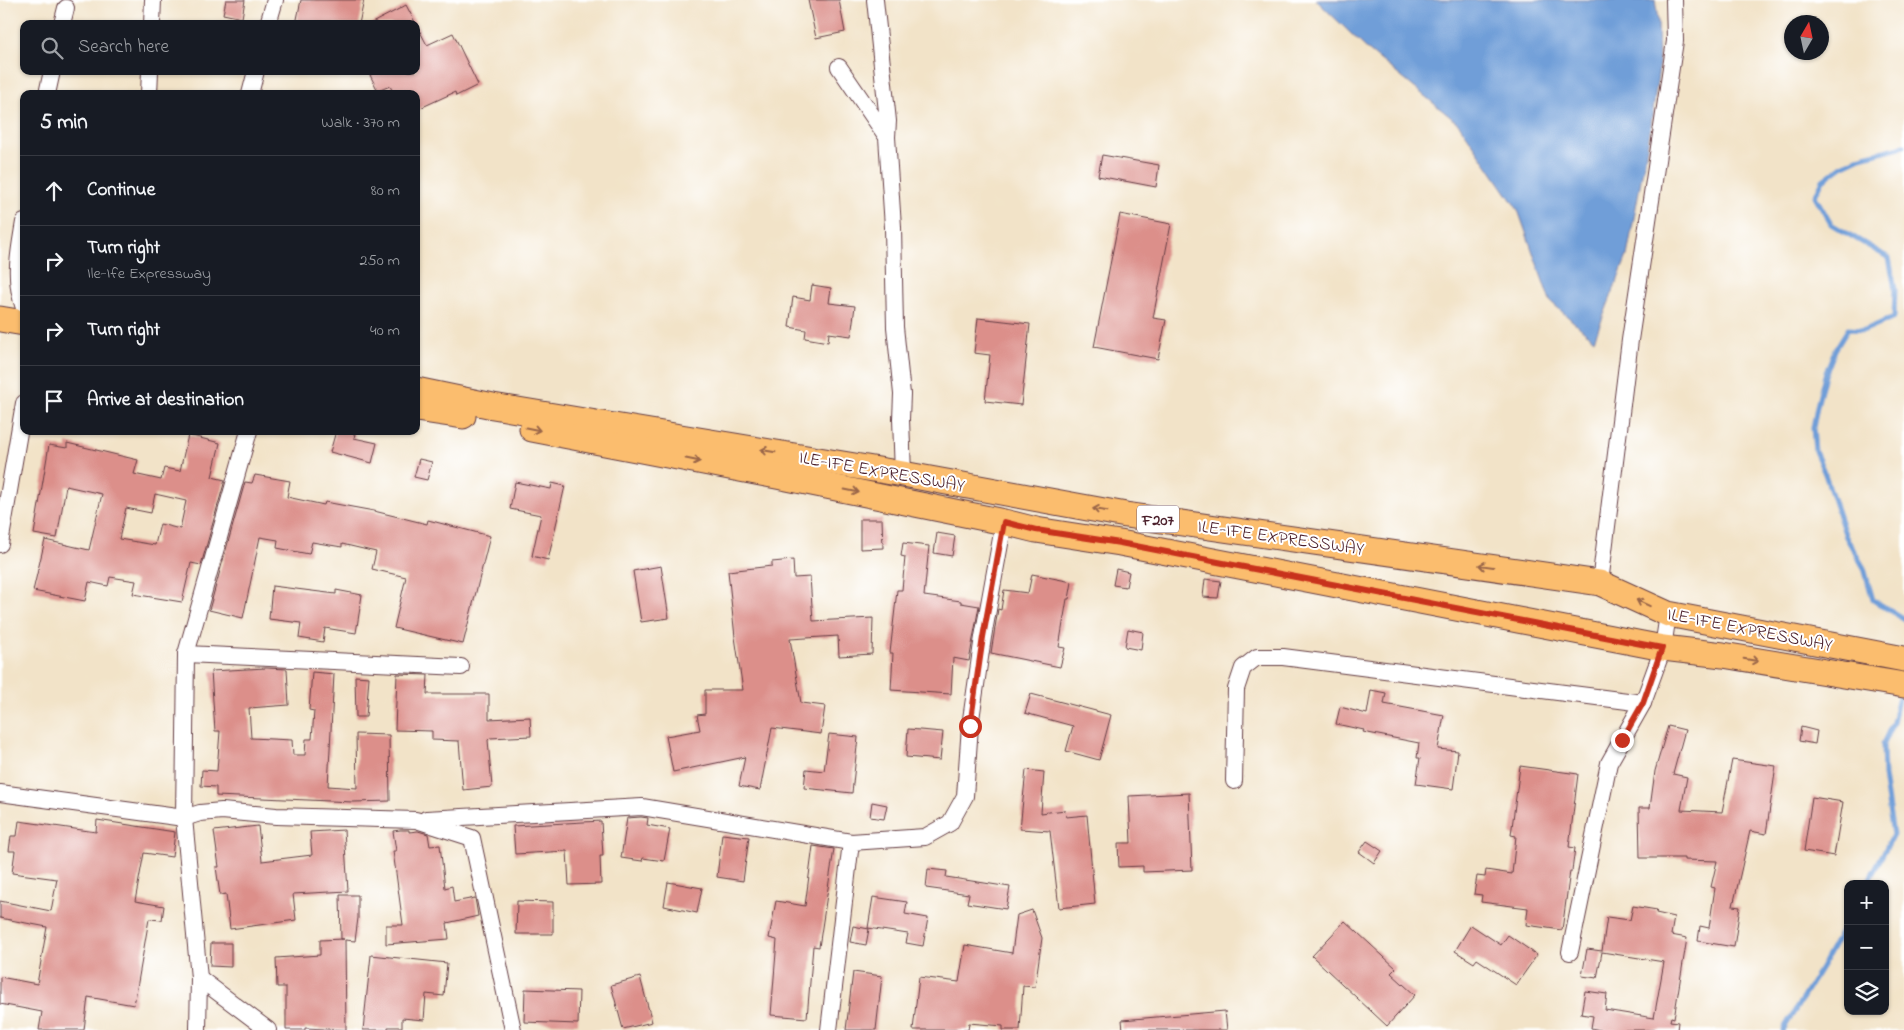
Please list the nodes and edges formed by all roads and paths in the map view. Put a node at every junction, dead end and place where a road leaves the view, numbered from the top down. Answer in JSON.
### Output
{"nodes":[{"id":1,"x":153,"y":0,"type":"edge"},
{"id":2,"x":275,"y":0,"type":"edge"},
{"id":3,"x":875,"y":0,"type":"edge"},
{"id":4,"x":1674,"y":0,"type":"edge"},
{"id":5,"x":152,"y":20,"type":"edge"},
{"id":6,"x":269,"y":20,"type":"edge"},
{"id":7,"x":839,"y":66,"type":"dead end"},
{"id":8,"x":51,"y":75,"type":"edge"},
{"id":9,"x":150,"y":75,"type":"edge"},
{"id":10,"x":255,"y":75,"type":"edge"},
{"id":11,"x":48,"y":90,"type":"edge"},
{"id":12,"x":150,"y":90,"type":"edge"},
{"id":13,"x":251,"y":90,"type":"edge"},
{"id":14,"x":887,"y":137,"type":"junction"},
{"id":15,"x":20,"y":247,"type":"edge"},
{"id":16,"x":20,"y":295,"type":"edge"},
{"id":17,"x":0,"y":318,"type":"edge"},
{"id":18,"x":20,"y":322,"type":"edge"},
{"id":19,"x":0,"y":335,"type":"edge"},
{"id":20,"x":20,"y":338,"type":"edge"},
{"id":21,"x":420,"y":391,"type":"edge"},
{"id":22,"x":420,"y":410,"type":"edge"},
{"id":23,"x":20,"y":426,"type":"edge"},
{"id":24,"x":248,"y":435,"type":"edge"},
{"id":25,"x":903,"y":474,"type":"junction"},
{"id":26,"x":1042,"y":499,"type":"junction"},
{"id":27,"x":1126,"y":515,"type":"junction"},
{"id":28,"x":1004,"y":522,"type":"junction"},
{"id":29,"x":1036,"y":530,"type":"junction"},
{"id":30,"x":1120,"y":543,"type":"junction"},
{"id":31,"x":0,"y":544,"type":"edge"},
{"id":32,"x":1600,"y":583,"type":"junction"},
{"id":33,"x":1668,"y":614,"type":"junction"},
{"id":34,"x":1728,"y":626,"type":"junction"},
{"id":35,"x":1662,"y":648,"type":"junction"},
{"id":36,"x":186,"y":654,"type":"junction"},
{"id":37,"x":1723,"y":655,"type":"junction"},
{"id":38,"x":1900,"y":658,"type":"edge"},
{"id":39,"x":461,"y":667,"type":"dead end"},
{"id":40,"x":1895,"y":684,"type":"edge"},
{"id":41,"x":1643,"y":703,"type":"junction"},
{"id":42,"x":1234,"y":781,"type":"dead end"},
{"id":43,"x":0,"y":792,"type":"edge"},
{"id":44,"x":184,"y":818,"type":"junction"},
{"id":45,"x":416,"y":820,"type":"junction"},
{"id":46,"x":851,"y":842,"type":"junction"},
{"id":47,"x":1570,"y":952,"type":"dead end"},
{"id":48,"x":199,"y":978,"type":"junction"},
{"id":49,"x":198,"y":1030,"type":"edge"},
{"id":50,"x":268,"y":1030,"type":"edge"},
{"id":51,"x":512,"y":1030,"type":"edge"},
{"id":52,"x":829,"y":1030,"type":"edge"}],
"edges":[{"from":1,"to":5,"type":"street"},
{"from":2,"to":6,"type":"street"},
{"from":3,"to":14,"type":"street"},
{"from":4,"to":32,"type":"street"},
{"from":7,"to":14,"type":"street"},
{"from":8,"to":11,"type":"street"},
{"from":9,"to":12,"type":"street"},
{"from":10,"to":13,"type":"street"},
{"from":14,"to":25,"type":"street"},
{"from":15,"to":16,"type":"street"},
{"from":17,"to":18,"type":"main road"},
{"from":19,"to":20,"type":"main road"},
{"from":25,"to":21,"type":"main road","name":"ILE-IFE EXPRESSWAY","number":"F207","one_way":true},
{"from":22,"to":28,"type":"main road","name":"ILE-IFE EXPRESSWAY","number":"F207","one_way":true},
{"from":23,"to":31,"type":"street"},
{"from":24,"to":36,"type":"street"},
{"from":25,"to":26,"type":"main road","name":"ILE-IFE EXPRESSWAY","number":"F207"},
{"from":27,"to":26,"type":"main road","name":"ILE-IFE EXPRESSWAY","number":"F207","one_way":true},
{"from":26,"to":29,"type":"main road"},
{"from":27,"to":30,"type":"main road"},
{"from":32,"to":27,"type":"main road","name":"ILE-IFE EXPRESSWAY","number":"F207","one_way":true},
{"from":28,"to":29,"type":"main road","name":"ILE-IFE EXPRESSWAY","number":"F207"},
{"from":28,"to":46,"type":"street"},
{"from":29,"to":30,"type":"main road","name":"ILE-IFE EXPRESSWAY","number":"F207"},
{"from":30,"to":35,"type":"main road","name":"ILE-IFE EXPRESSWAY","number":"F207"},
{"from":33,"to":32,"type":"main road","name":"ILE-IFE EXPRESSWAY","number":"F207","one_way":true},
{"from":33,"to":34,"type":"main road","name":"ILE-IFE EXPRESSWAY","number":"F207"},
{"from":33,"to":35,"type":"street"},
{"from":34,"to":37,"type":"main road"},
{"from":34,"to":38,"type":"main road","name":"ILE-IFE EXPRESSWAY","number":"F207"},
{"from":35,"to":37,"type":"main road","name":"ILE-IFE EXPRESSWAY","number":"F207"},
{"from":35,"to":41,"type":"street"},
{"from":36,"to":39,"type":"street"},
{"from":36,"to":44,"type":"street"},
{"from":37,"to":40,"type":"main road","name":"ILE-IFE EXPRESSWAY","number":"F207","one_way":true},
{"from":41,"to":42,"type":"street"},
{"from":41,"to":47,"type":"street"},
{"from":43,"to":44,"type":"street"},
{"from":44,"to":45,"type":"street"},
{"from":44,"to":48,"type":"street"},
{"from":45,"to":46,"type":"street"},
{"from":45,"to":51,"type":"street"},
{"from":46,"to":52,"type":"street"},
{"from":48,"to":49,"type":"street"},
{"from":48,"to":50,"type":"street"}]}
